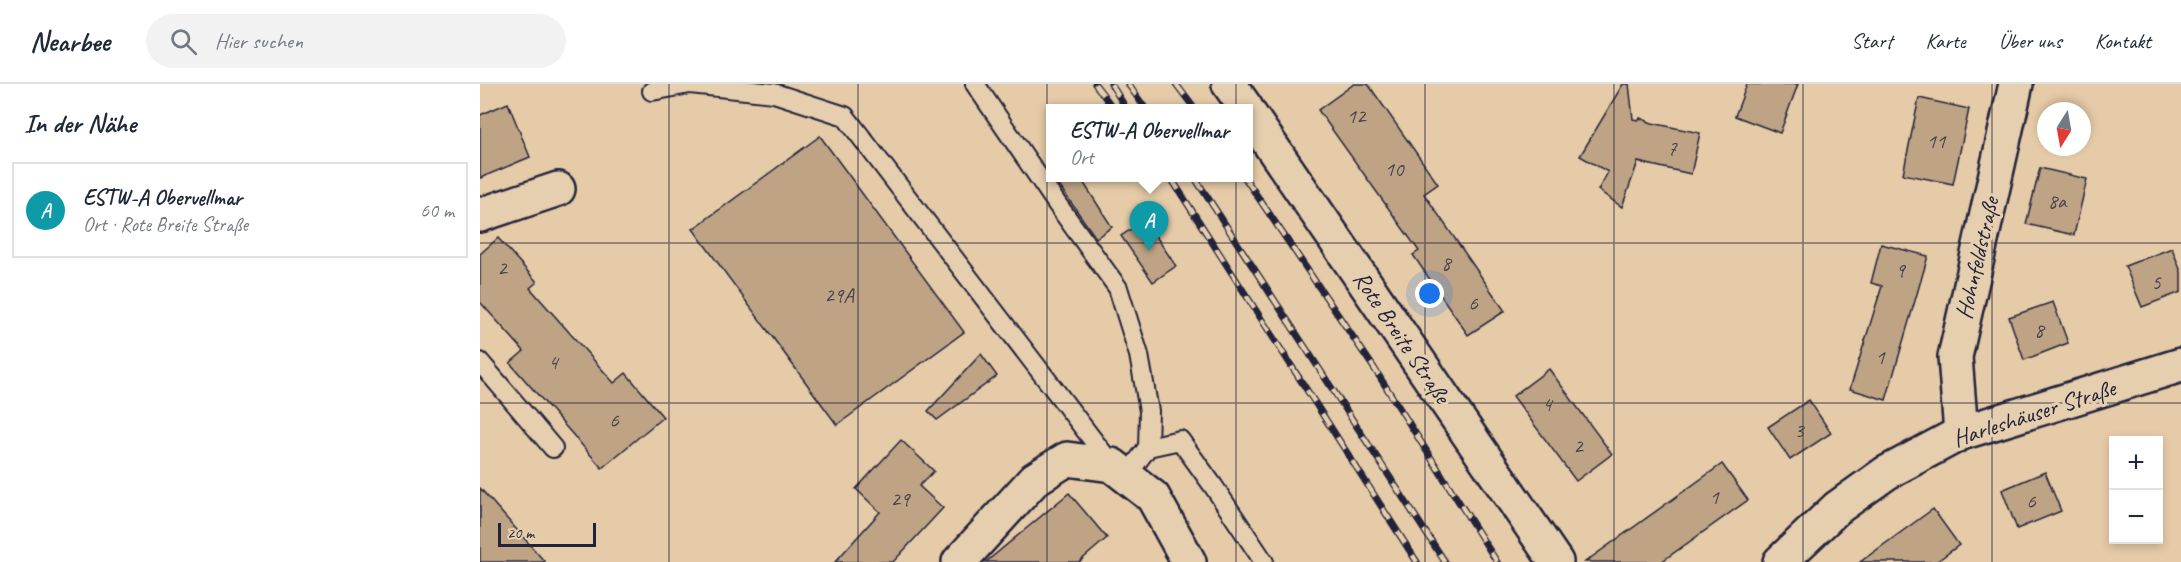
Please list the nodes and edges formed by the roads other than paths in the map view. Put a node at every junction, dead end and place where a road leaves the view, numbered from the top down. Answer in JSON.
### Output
{"nodes":[{"id":1,"x":975,"y":84,"type":"edge"},
{"id":2,"x":1229,"y":84,"type":"edge"},
{"id":3,"x":2016,"y":84,"type":"edge"},
{"id":4,"x":652,"y":91,"type":"dead end"},
{"id":5,"x":1243,"y":104,"type":"edge"},
{"id":6,"x":1253,"y":119,"type":"edge"},
{"id":7,"x":558,"y":189,"type":"dead end"},
{"id":8,"x":480,"y":215,"type":"edge"},
{"id":9,"x":480,"y":362,"type":"edge"},
{"id":10,"x":2181,"y":365,"type":"edge"},
{"id":11,"x":1960,"y":433,"type":"junction"},
{"id":12,"x":1148,"y":447,"type":"junction"},
{"id":13,"x":553,"y":448,"type":"dead end"},
{"id":14,"x":1119,"y":471,"type":"junction"},
{"id":15,"x":959,"y":562,"type":"edge"},
{"id":16,"x":1189,"y":562,"type":"edge"},
{"id":17,"x":1264,"y":562,"type":"edge"},
{"id":18,"x":1556,"y":562,"type":"edge"},
{"id":19,"x":1780,"y":562,"type":"edge"}],
"edges":[{"from":1,"to":12,"type":"lane"},
{"from":2,"to":5,"type":"street","name":"Rote Breite Straße"},
{"from":3,"to":11,"type":"street","name":"Hohnfeldstraße"},
{"from":4,"to":14,"type":"lane"},
{"from":6,"to":18,"type":"street","name":"Rote Breite Straße"},
{"from":7,"to":8,"type":"street"},
{"from":9,"to":13,"type":"lane"},
{"from":10,"to":11,"type":"street","name":"Harleshäuser Straße"},
{"from":11,"to":19,"type":"street","name":"Harleshäuser Straße"},
{"from":12,"to":14,"type":"lane"},
{"from":12,"to":17,"type":"lane"},
{"from":14,"to":15,"type":"street"},
{"from":14,"to":16,"type":"street"}]}
